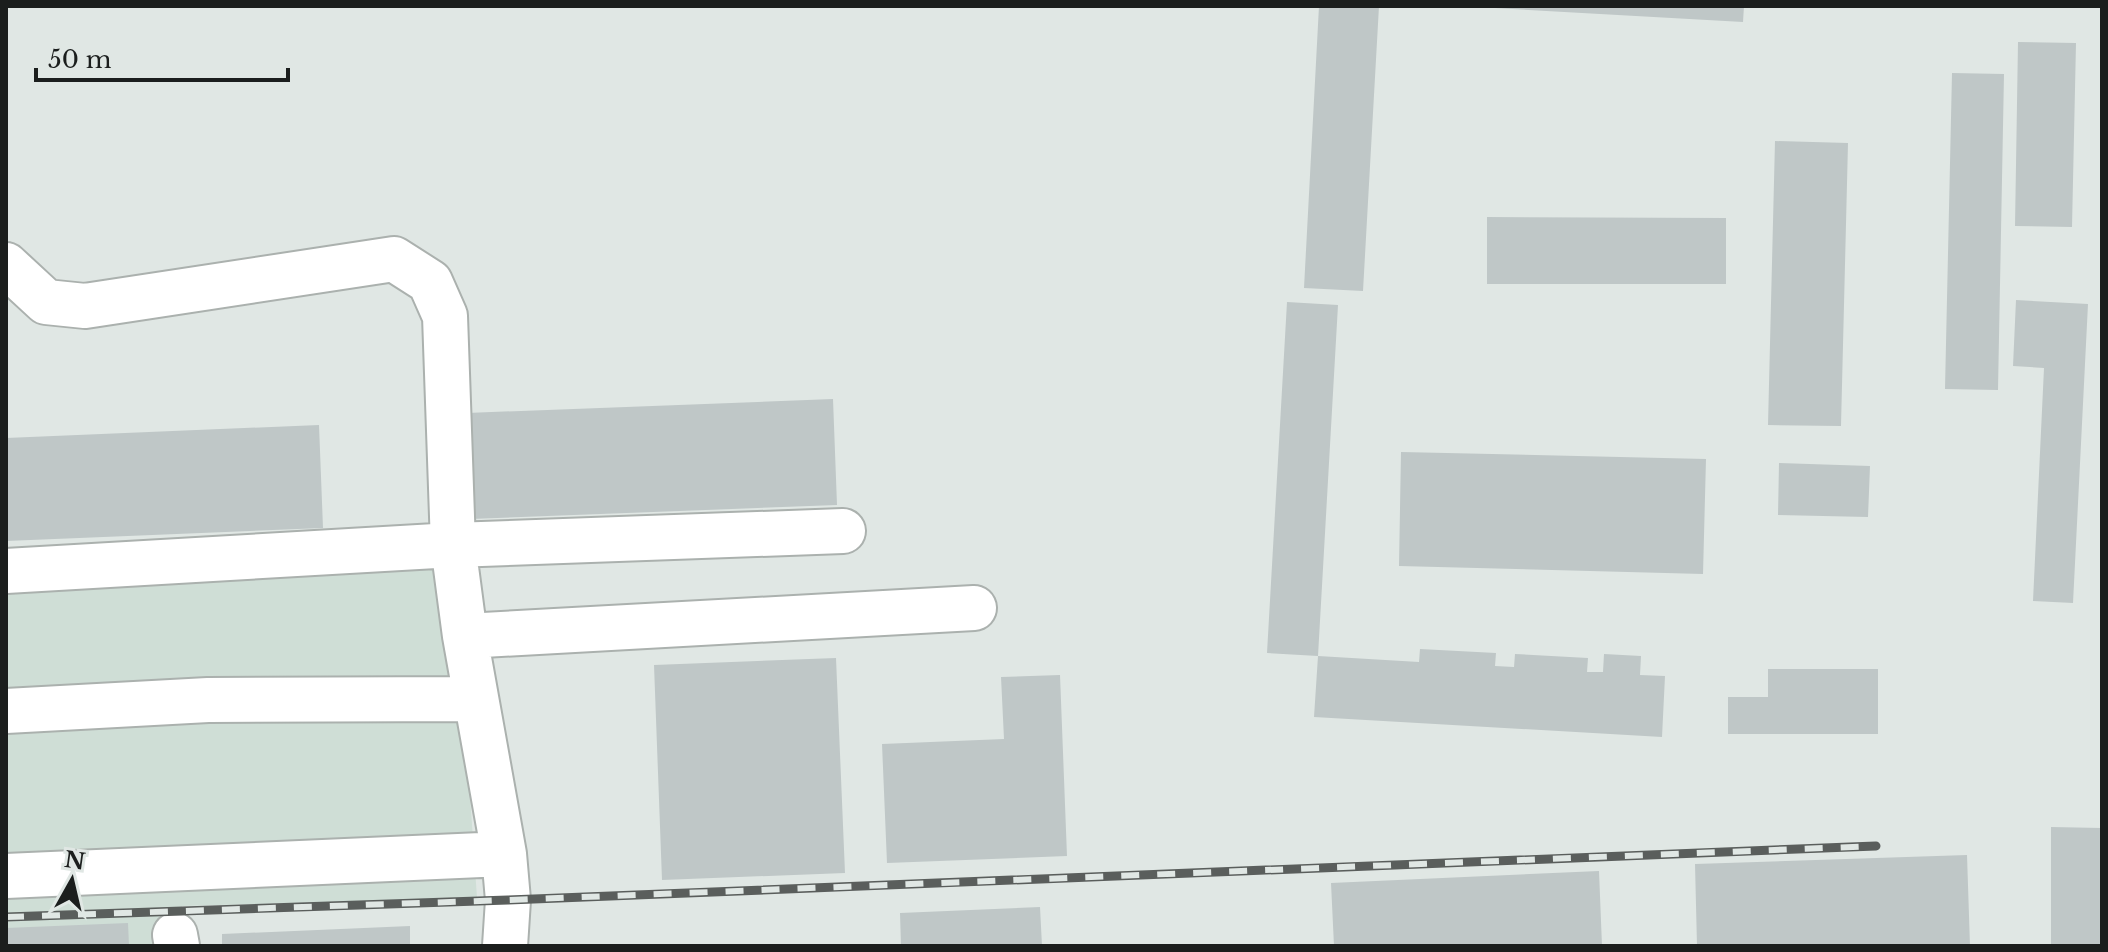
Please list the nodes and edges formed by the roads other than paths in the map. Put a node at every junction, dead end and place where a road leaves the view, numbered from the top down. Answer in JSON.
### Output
{"nodes":[{"id":1,"x":6,"y":265,"type":"edge"},
{"id":2,"x":843,"y":531,"type":"dead end"},
{"id":3,"x":453,"y":545,"type":"junction"},
{"id":4,"x":6,"y":571,"type":"edge"},
{"id":5,"x":974,"y":608,"type":"dead end"},
{"id":6,"x":465,"y":636,"type":"junction"},
{"id":7,"x":476,"y":699,"type":"junction"},
{"id":8,"x":6,"y":711,"type":"edge"},
{"id":9,"x":504,"y":854,"type":"junction"},
{"id":10,"x":6,"y":876,"type":"edge"},
{"id":11,"x":505,"y":946,"type":"edge"}],
"edges":[{"from":1,"to":3,"type":"lane"},
{"from":2,"to":3,"type":"lane"},
{"from":3,"to":4,"type":"lane"},
{"from":3,"to":6,"type":"lane"},
{"from":5,"to":6,"type":"lane"},
{"from":6,"to":7,"type":"lane"},
{"from":7,"to":8,"type":"lane"},
{"from":7,"to":9,"type":"lane"},
{"from":9,"to":10,"type":"lane"},
{"from":9,"to":11,"type":"lane"}]}
